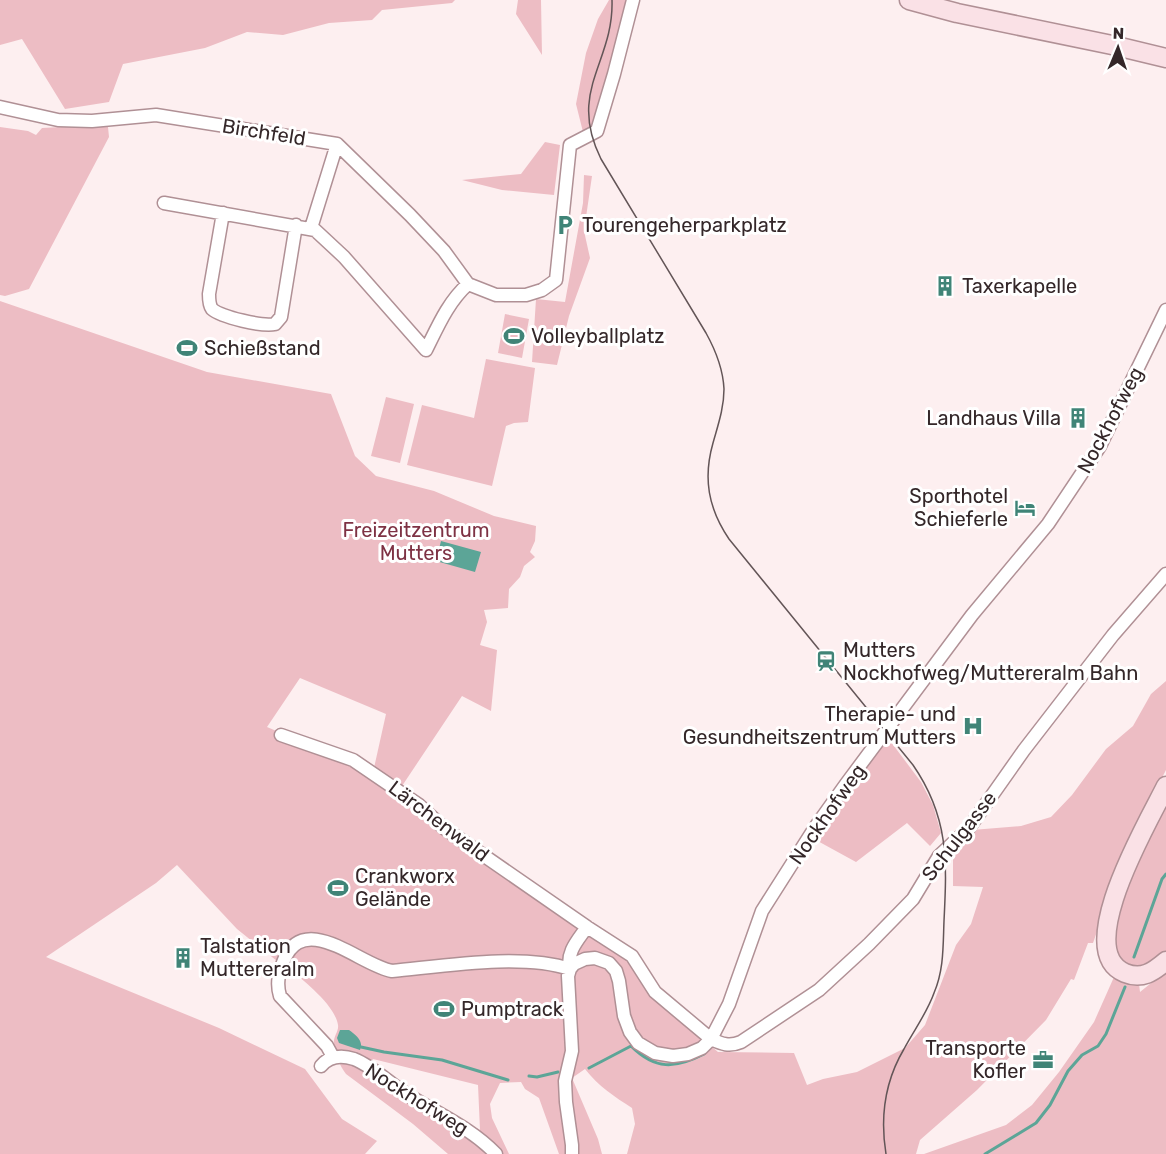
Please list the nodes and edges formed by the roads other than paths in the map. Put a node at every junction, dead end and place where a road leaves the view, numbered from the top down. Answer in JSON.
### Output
{"nodes":[{"id":1,"x":633,"y":0,"type":"edge"},
{"id":2,"x":909,"y":0,"type":"edge"},
{"id":3,"x":1166,"y":58,"type":"edge"},
{"id":4,"x":0,"y":107,"type":"edge"},
{"id":5,"x":337,"y":144,"type":"junction"},
{"id":6,"x":164,"y":203,"type":"dead end"},
{"id":7,"x":223,"y":213,"type":"junction"},
{"id":8,"x":296,"y":225,"type":"junction"},
{"id":9,"x":311,"y":228,"type":"junction"},
{"id":10,"x":468,"y":284,"type":"junction"},
{"id":11,"x":1166,"y":310,"type":"edge"},
{"id":12,"x":1166,"y":574,"type":"edge"},
{"id":13,"x":280,"y":735,"type":"dead end"},
{"id":14,"x":1166,"y":786,"type":"edge"},
{"id":15,"x":587,"y":927,"type":"junction"},
{"id":16,"x":1166,"y":961,"type":"edge"},
{"id":17,"x":570,"y":969,"type":"junction"},
{"id":18,"x":711,"y":1039,"type":"junction"},
{"id":19,"x":333,"y":1057,"type":"junction"},
{"id":20,"x":321,"y":1066,"type":"dead end"},
{"id":21,"x":496,"y":1154,"type":"edge"},
{"id":22,"x":572,"y":1154,"type":"edge"}],
"edges":[{"from":1,"to":10,"type":"street"},
{"from":2,"to":3,"type":"main road"},
{"from":4,"to":5,"type":"street","name":"Birchfeld"},
{"from":5,"to":9,"type":"street"},
{"from":5,"to":10,"type":"street"},
{"from":6,"to":7,"type":"street"},
{"from":7,"to":8,"type":"street"},
{"from":7,"to":8,"type":"street"},
{"from":8,"to":9,"type":"street"},
{"from":9,"to":10,"type":"street"},
{"from":11,"to":18,"type":"street","name":"Nockhofweg"},
{"from":12,"to":18,"type":"street","name":"Schulgasse"},
{"from":13,"to":15,"type":"street","name":"Lärchenwald"},
{"from":14,"to":16,"type":"main road"},
{"from":15,"to":17,"type":"street"},
{"from":15,"to":18,"type":"street","name":"Lärchenwald"},
{"from":17,"to":18,"type":"street"},
{"from":17,"to":19,"type":"street"},
{"from":17,"to":22,"type":"street"},
{"from":19,"to":20,"type":"street"},
{"from":19,"to":21,"type":"street","name":"Nockhofweg"}]}
